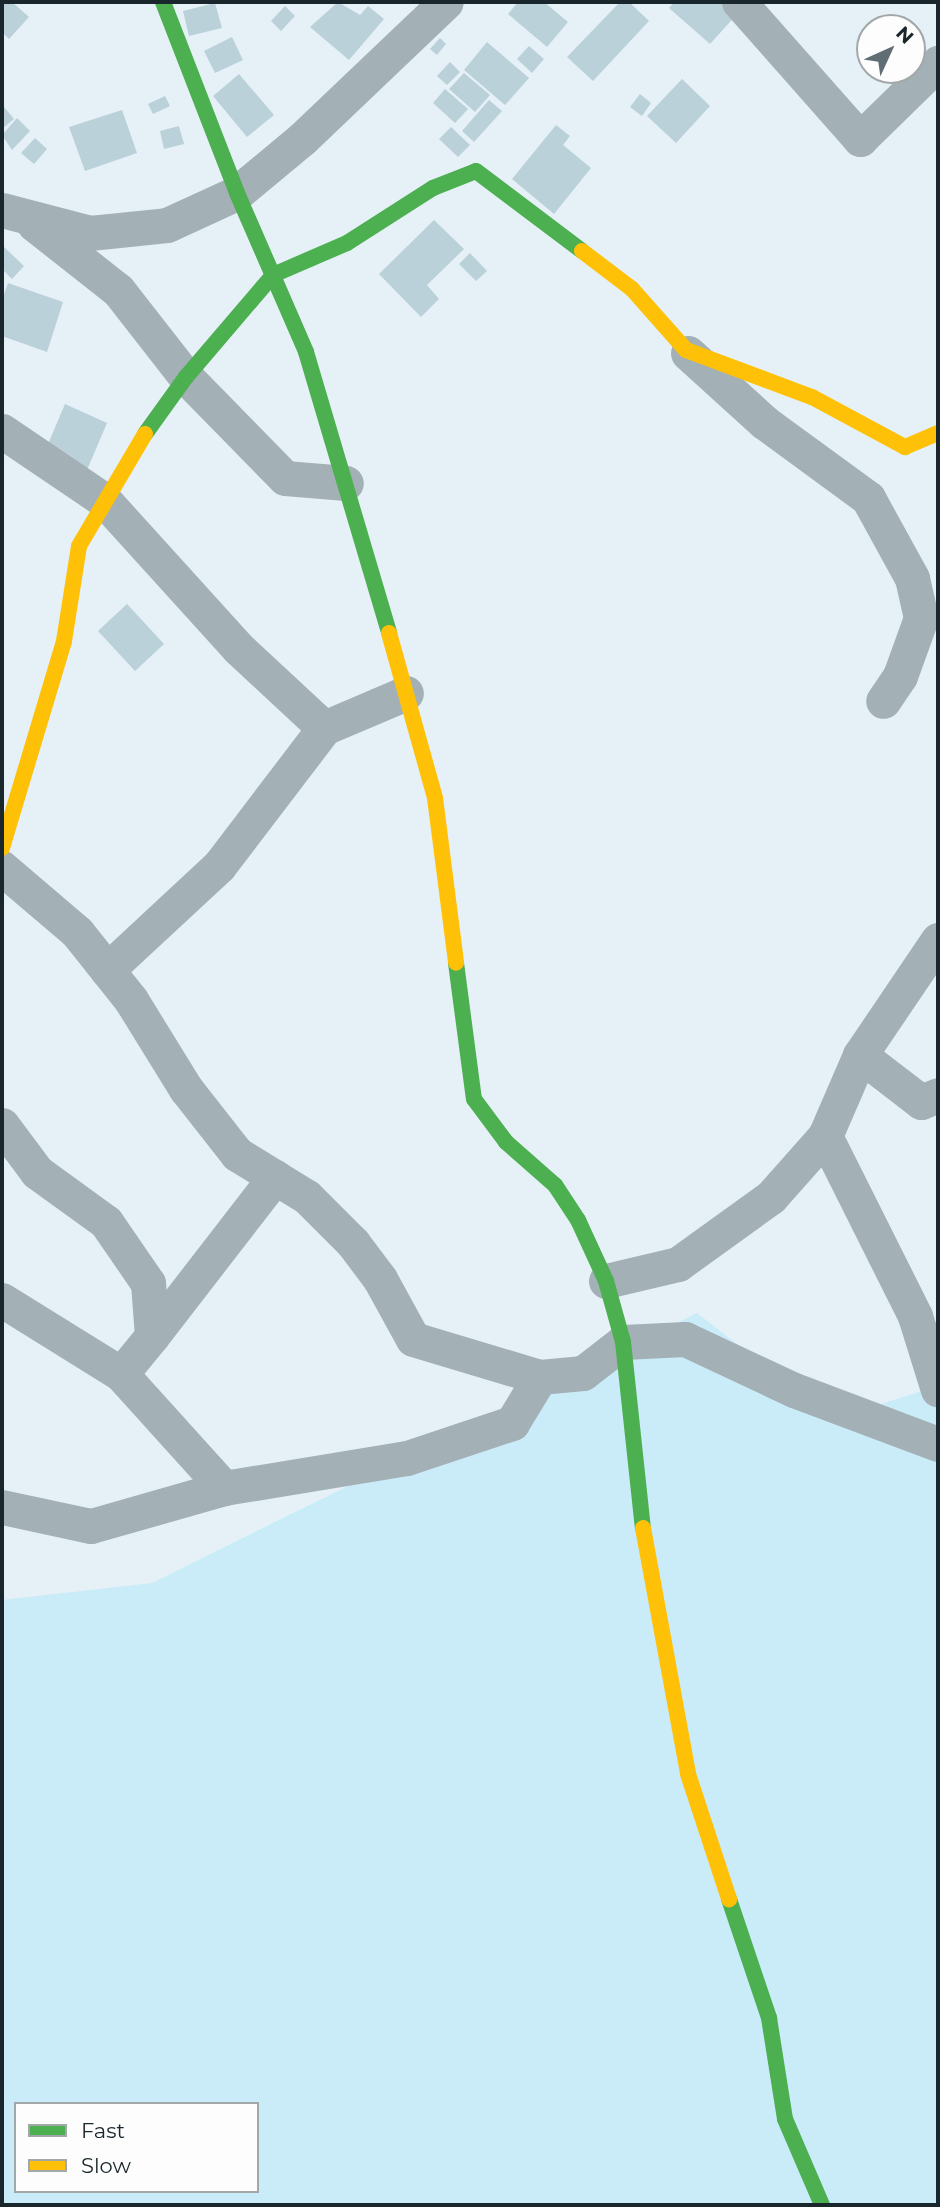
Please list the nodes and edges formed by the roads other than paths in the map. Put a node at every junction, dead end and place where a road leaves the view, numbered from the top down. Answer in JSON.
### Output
{"nodes":[{"id":1,"x":163,"y":2,"type":"edge"},
{"id":2,"x":446,"y":2,"type":"edge"},
{"id":3,"x":739,"y":2,"type":"edge"},
{"id":4,"x":938,"y":63,"type":"edge"},
{"id":5,"x":237,"y":193,"type":"junction"},
{"id":6,"x":12,"y":213,"type":"edge"},
{"id":7,"x":273,"y":275,"type":"junction"},
{"id":8,"x":685,"y":350,"type":"junction"},
{"id":9,"x":186,"y":377,"type":"junction"},
{"id":10,"x":2,"y":431,"type":"edge"},
{"id":11,"x":938,"y":433,"type":"edge"},
{"id":12,"x":346,"y":483,"type":"junction"},
{"id":13,"x":104,"y":500,"type":"junction"},
{"id":14,"x":406,"y":692,"type":"junction"},
{"id":15,"x":883,"y":701,"type":"dead end"},
{"id":16,"x":324,"y":728,"type":"junction"},
{"id":17,"x":2,"y":848,"type":"edge"},
{"id":18,"x":2,"y":868,"type":"edge"},
{"id":19,"x":938,"y":940,"type":"edge"},
{"id":20,"x":107,"y":970,"type":"junction"},
{"id":21,"x":860,"y":1055,"type":"junction"},
{"id":22,"x":938,"y":1095,"type":"edge"},
{"id":23,"x":2,"y":1125,"type":"edge"},
{"id":24,"x":825,"y":1136,"type":"junction"},
{"id":25,"x":275,"y":1177,"type":"junction"},
{"id":26,"x":606,"y":1281,"type":"junction"},
{"id":27,"x":2,"y":1300,"type":"edge"},
{"id":28,"x":152,"y":1336,"type":"junction"},
{"id":29,"x":623,"y":1342,"type":"junction"},
{"id":30,"x":121,"y":1374,"type":"junction"},
{"id":31,"x":540,"y":1377,"type":"junction"},
{"id":32,"x":938,"y":1390,"type":"edge"},
{"id":33,"x":937,"y":1433,"type":"edge"},
{"id":34,"x":224,"y":1488,"type":"junction"},
{"id":35,"x":2,"y":1507,"type":"edge"},
{"id":36,"x":822,"y":2205,"type":"edge"}],
"edges":[{"from":1,"to":5,"type":"street"},
{"from":2,"to":5,"type":"street"},
{"from":3,"to":4,"type":"street"},
{"from":5,"to":6,"type":"street"},
{"from":5,"to":7,"type":"street"},
{"from":6,"to":9,"type":"street"},
{"from":7,"to":8,"type":"street"},
{"from":7,"to":9,"type":"street"},
{"from":7,"to":12,"type":"street"},
{"from":8,"to":11,"type":"street"},
{"from":8,"to":15,"type":"street"},
{"from":9,"to":12,"type":"street"},
{"from":9,"to":13,"type":"street"},
{"from":10,"to":13,"type":"street"},
{"from":12,"to":14,"type":"street"},
{"from":13,"to":16,"type":"street"},
{"from":13,"to":17,"type":"street"},
{"from":14,"to":16,"type":"street"},
{"from":14,"to":26,"type":"street"},
{"from":16,"to":20,"type":"street"},
{"from":18,"to":20,"type":"street"},
{"from":19,"to":21,"type":"street"},
{"from":20,"to":25,"type":"street"},
{"from":21,"to":22,"type":"street"},
{"from":21,"to":24,"type":"street"},
{"from":23,"to":28,"type":"street"},
{"from":24,"to":26,"type":"street"},
{"from":24,"to":32,"type":"street"},
{"from":25,"to":28,"type":"street"},
{"from":25,"to":31,"type":"street"},
{"from":26,"to":29,"type":"street"},
{"from":27,"to":30,"type":"street"},
{"from":28,"to":30,"type":"street"},
{"from":29,"to":31,"type":"street"},
{"from":29,"to":33,"type":"street"},
{"from":29,"to":36,"type":"street"},
{"from":30,"to":34,"type":"street"},
{"from":31,"to":34,"type":"street"},
{"from":34,"to":35,"type":"street"}]}
